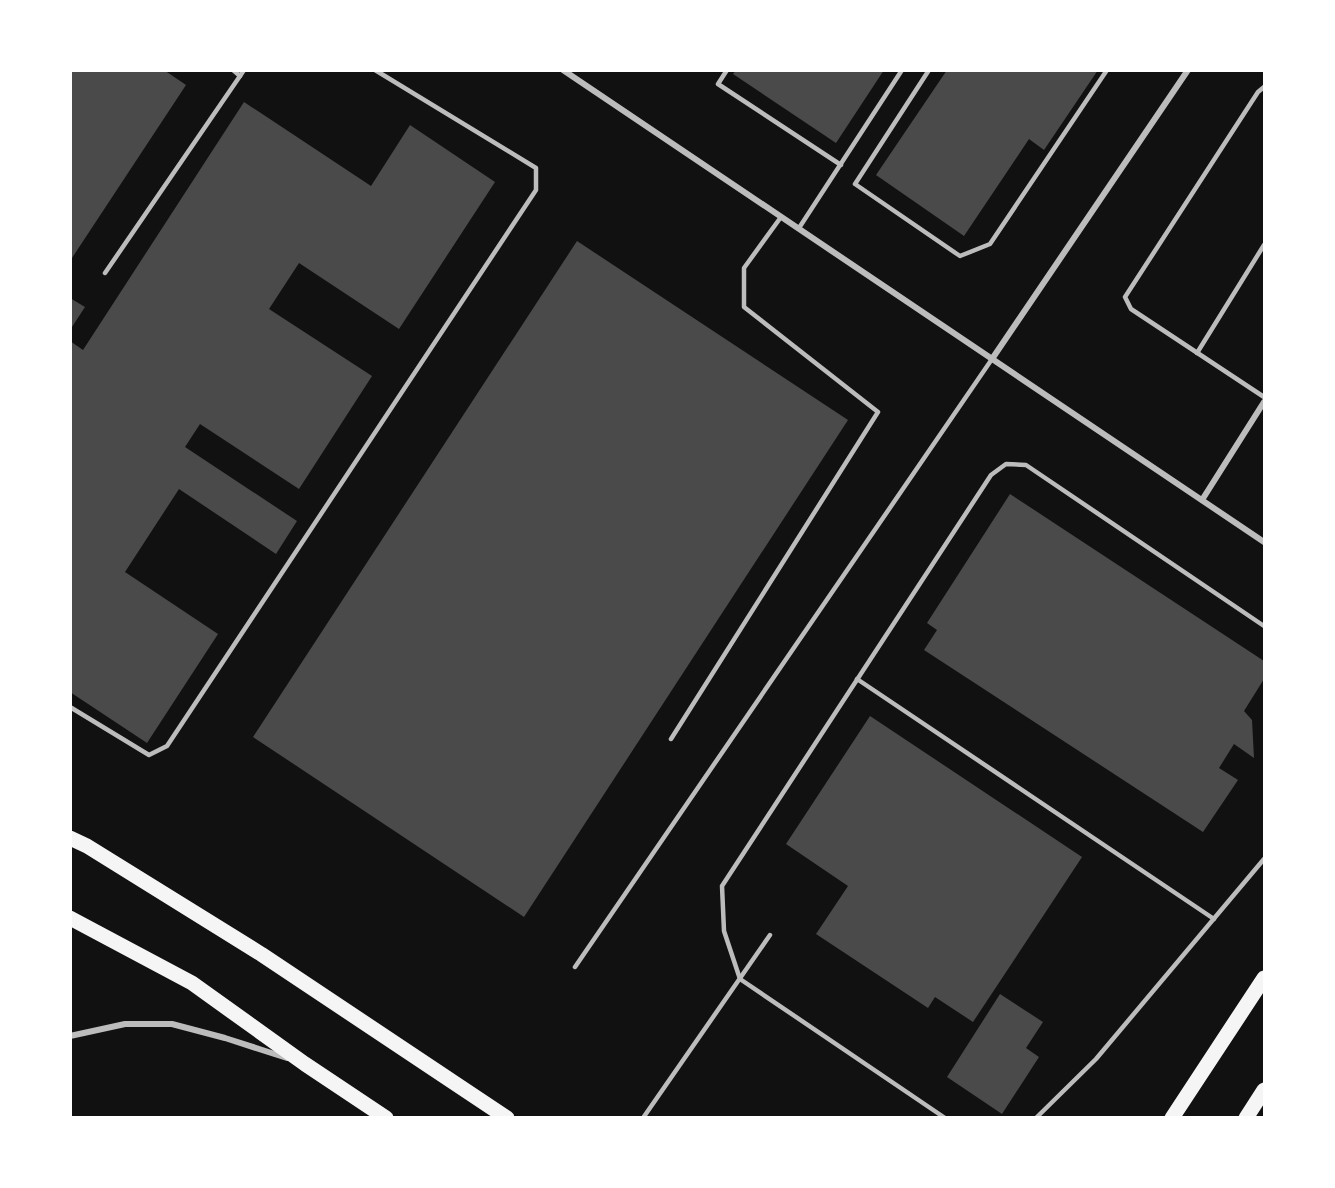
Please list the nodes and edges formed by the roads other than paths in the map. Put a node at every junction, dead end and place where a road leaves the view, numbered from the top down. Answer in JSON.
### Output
{"nodes":[{"id":1,"x":233,"y":70,"type":"edge"},
{"id":2,"x":244,"y":70,"type":"edge"},
{"id":3,"x":375,"y":70,"type":"edge"},
{"id":4,"x":563,"y":70,"type":"edge"},
{"id":5,"x":727,"y":70,"type":"edge"},
{"id":6,"x":902,"y":70,"type":"edge"},
{"id":7,"x":929,"y":70,"type":"edge"},
{"id":8,"x":1107,"y":70,"type":"edge"},
{"id":9,"x":1188,"y":70,"type":"edge"},
{"id":10,"x":240,"y":76,"type":"junction"},
{"id":11,"x":1264,"y":87,"type":"edge"},
{"id":12,"x":841,"y":165,"type":"junction"},
{"id":13,"x":781,"y":217,"type":"junction"},
{"id":14,"x":799,"y":228,"type":"junction"},
{"id":15,"x":1264,"y":245,"type":"edge"},
{"id":16,"x":105,"y":273,"type":"dead end"},
{"id":17,"x":1197,"y":353,"type":"junction"},
{"id":18,"x":993,"y":359,"type":"junction"},
{"id":19,"x":1264,"y":398,"type":"edge"},
{"id":20,"x":1264,"y":402,"type":"edge"},
{"id":21,"x":1202,"y":500,"type":"junction"},
{"id":22,"x":1264,"y":542,"type":"edge"},
{"id":23,"x":1264,"y":626,"type":"edge"},
{"id":24,"x":857,"y":679,"type":"junction"},
{"id":25,"x":70,"y":707,"type":"edge"},
{"id":26,"x":671,"y":739,"type":"dead end"},
{"id":27,"x":70,"y":838,"type":"edge"},
{"id":28,"x":1264,"y":859,"type":"edge"},
{"id":29,"x":70,"y":918,"type":"edge"},
{"id":30,"x":1214,"y":919,"type":"junction"},
{"id":31,"x":770,"y":935,"type":"dead end"},
{"id":32,"x":575,"y":967,"type":"dead end"},
{"id":33,"x":1264,"y":978,"type":"edge"},
{"id":34,"x":740,"y":979,"type":"junction"},
{"id":35,"x":1239,"y":1017,"type":"junction"},
{"id":36,"x":70,"y":1036,"type":"edge"},
{"id":37,"x":305,"y":1064,"type":"junction"},
{"id":38,"x":1264,"y":1092,"type":"edge"},
{"id":39,"x":386,"y":1118,"type":"edge"},
{"id":40,"x":507,"y":1118,"type":"edge"},
{"id":41,"x":644,"y":1118,"type":"edge"},
{"id":42,"x":945,"y":1118,"type":"edge"},
{"id":43,"x":1035,"y":1118,"type":"edge"},
{"id":44,"x":1165,"y":1118,"type":"edge"},
{"id":45,"x":1172,"y":1118,"type":"edge"},
{"id":46,"x":1249,"y":1118,"type":"edge"}],
"edges":[{"from":1,"to":10,"type":"lane"},
{"from":2,"to":10,"type":"lane"},
{"from":3,"to":25,"type":"lane"},
{"from":4,"to":13,"type":"street"},
{"from":5,"to":12,"type":"lane"},
{"from":6,"to":12,"type":"lane"},
{"from":7,"to":8,"type":"lane"},
{"from":9,"to":18,"type":"street"},
{"from":10,"to":16,"type":"lane"},
{"from":11,"to":17,"type":"lane"},
{"from":12,"to":14,"type":"lane"},
{"from":13,"to":14,"type":"street"},
{"from":13,"to":26,"type":"lane"},
{"from":14,"to":18,"type":"street"},
{"from":15,"to":17,"type":"lane"},
{"from":17,"to":19,"type":"lane"},
{"from":18,"to":21,"type":"street"},
{"from":18,"to":32,"type":"lane"},
{"from":20,"to":21,"type":"street"},
{"from":21,"to":22,"type":"street"},
{"from":23,"to":24,"type":"lane"},
{"from":24,"to":30,"type":"lane"},
{"from":24,"to":34,"type":"lane"},
{"from":27,"to":40,"type":"main road"},
{"from":28,"to":30,"type":"lane"},
{"from":29,"to":37,"type":"main road"},
{"from":30,"to":43,"type":"lane"},
{"from":31,"to":34,"type":"lane"},
{"from":33,"to":35,"type":"main road"},
{"from":34,"to":41,"type":"lane"},
{"from":34,"to":42,"type":"lane"},
{"from":35,"to":44,"type":"main road"},
{"from":35,"to":45,"type":"main road"},
{"from":36,"to":37,"type":"street"},
{"from":37,"to":39,"type":"main road"},
{"from":38,"to":46,"type":"main road"}]}
